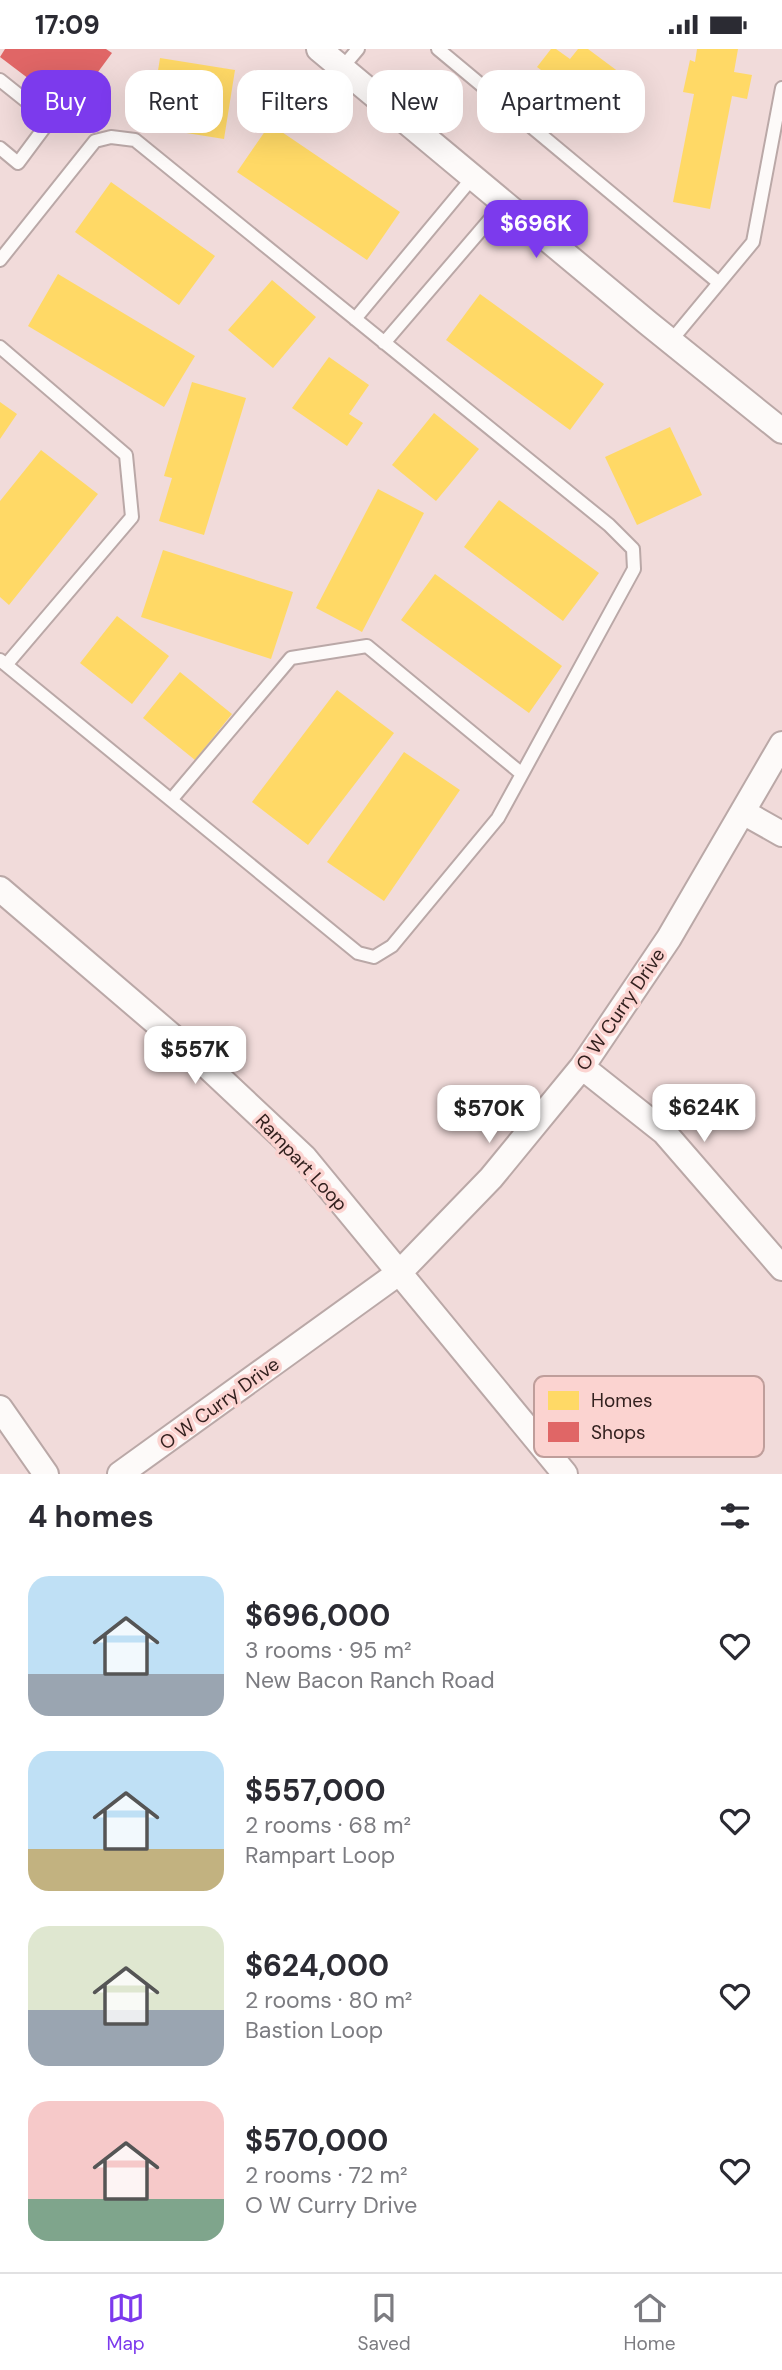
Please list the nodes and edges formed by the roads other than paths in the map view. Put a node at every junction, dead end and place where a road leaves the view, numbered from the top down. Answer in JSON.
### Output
{"nodes":[{"id":1,"x":319,"y":49,"type":"edge"},
{"id":2,"x":358,"y":49,"type":"edge"},
{"id":3,"x":438,"y":49,"type":"edge"},
{"id":4,"x":342,"y":68,"type":"junction"},
{"id":5,"x":0,"y":80,"type":"edge"},
{"id":6,"x":782,"y":87,"type":"edge"},
{"id":7,"x":0,"y":148,"type":"edge"},
{"id":8,"x":473,"y":177,"type":"junction"},
{"id":9,"x":503,"y":203,"type":"junction"},
{"id":10,"x":0,"y":260,"type":"edge"},
{"id":11,"x":719,"y":283,"type":"junction"},
{"id":12,"x":355,"y":319,"type":"junction"},
{"id":13,"x":670,"y":341,"type":"junction"},
{"id":14,"x":384,"y":343,"type":"junction"},
{"id":15,"x":0,"y":347,"type":"edge"},
{"id":16,"x":780,"y":428,"type":"edge"},
{"id":17,"x":3,"y":662,"type":"edge"},
{"id":18,"x":782,"y":744,"type":"edge"},
{"id":19,"x":522,"y":774,"type":"junction"},
{"id":20,"x":171,"y":800,"type":"junction"},
{"id":21,"x":743,"y":811,"type":"junction"},
{"id":22,"x":782,"y":834,"type":"edge"},
{"id":23,"x":0,"y":889,"type":"edge"},
{"id":24,"x":582,"y":1067,"type":"junction"},
{"id":25,"x":782,"y":1268,"type":"edge"},
{"id":26,"x":400,"y":1272,"type":"junction"},
{"id":27,"x":0,"y":1408,"type":"edge"},
{"id":28,"x":534,"y":1436,"type":"edge"},
{"id":29,"x":551,"y":1457,"type":"edge"},
{"id":30,"x":46,"y":1474,"type":"edge"},
{"id":31,"x":120,"y":1474,"type":"edge"},
{"id":32,"x":565,"y":1474,"type":"edge"}],
"edges":[{"from":1,"to":4,"type":"street"},
{"from":2,"to":4,"type":"lane"},
{"from":3,"to":11,"type":"lane"},
{"from":4,"to":8,"type":"street"},
{"from":5,"to":7,"type":"lane"},
{"from":6,"to":11,"type":"lane"},
{"from":8,"to":9,"type":"street"},
{"from":8,"to":12,"type":"lane"},
{"from":9,"to":13,"type":"street"},
{"from":9,"to":14,"type":"lane"},
{"from":10,"to":12,"type":"lane"},
{"from":11,"to":13,"type":"lane"},
{"from":12,"to":14,"type":"lane"},
{"from":13,"to":16,"type":"street"},
{"from":14,"to":19,"type":"lane"},
{"from":15,"to":17,"type":"lane"},
{"from":17,"to":20,"type":"lane"},
{"from":18,"to":21,"type":"street","name":"O W Curry Drive"},
{"from":19,"to":20,"type":"lane"},
{"from":19,"to":20,"type":"lane"},
{"from":21,"to":22,"type":"street"},
{"from":21,"to":24,"type":"street","name":"O W Curry Drive"},
{"from":23,"to":26,"type":"street","name":"Rampart Loop"},
{"from":24,"to":25,"type":"street"},
{"from":24,"to":26,"type":"street","name":"O W Curry Drive"},
{"from":26,"to":28,"type":"street","name":"Rampart Loop"},
{"from":26,"to":31,"type":"street","name":"O W Curry Drive"},
{"from":27,"to":30,"type":"street"},
{"from":29,"to":32,"type":"street","name":"Rampart Loop"}]}
